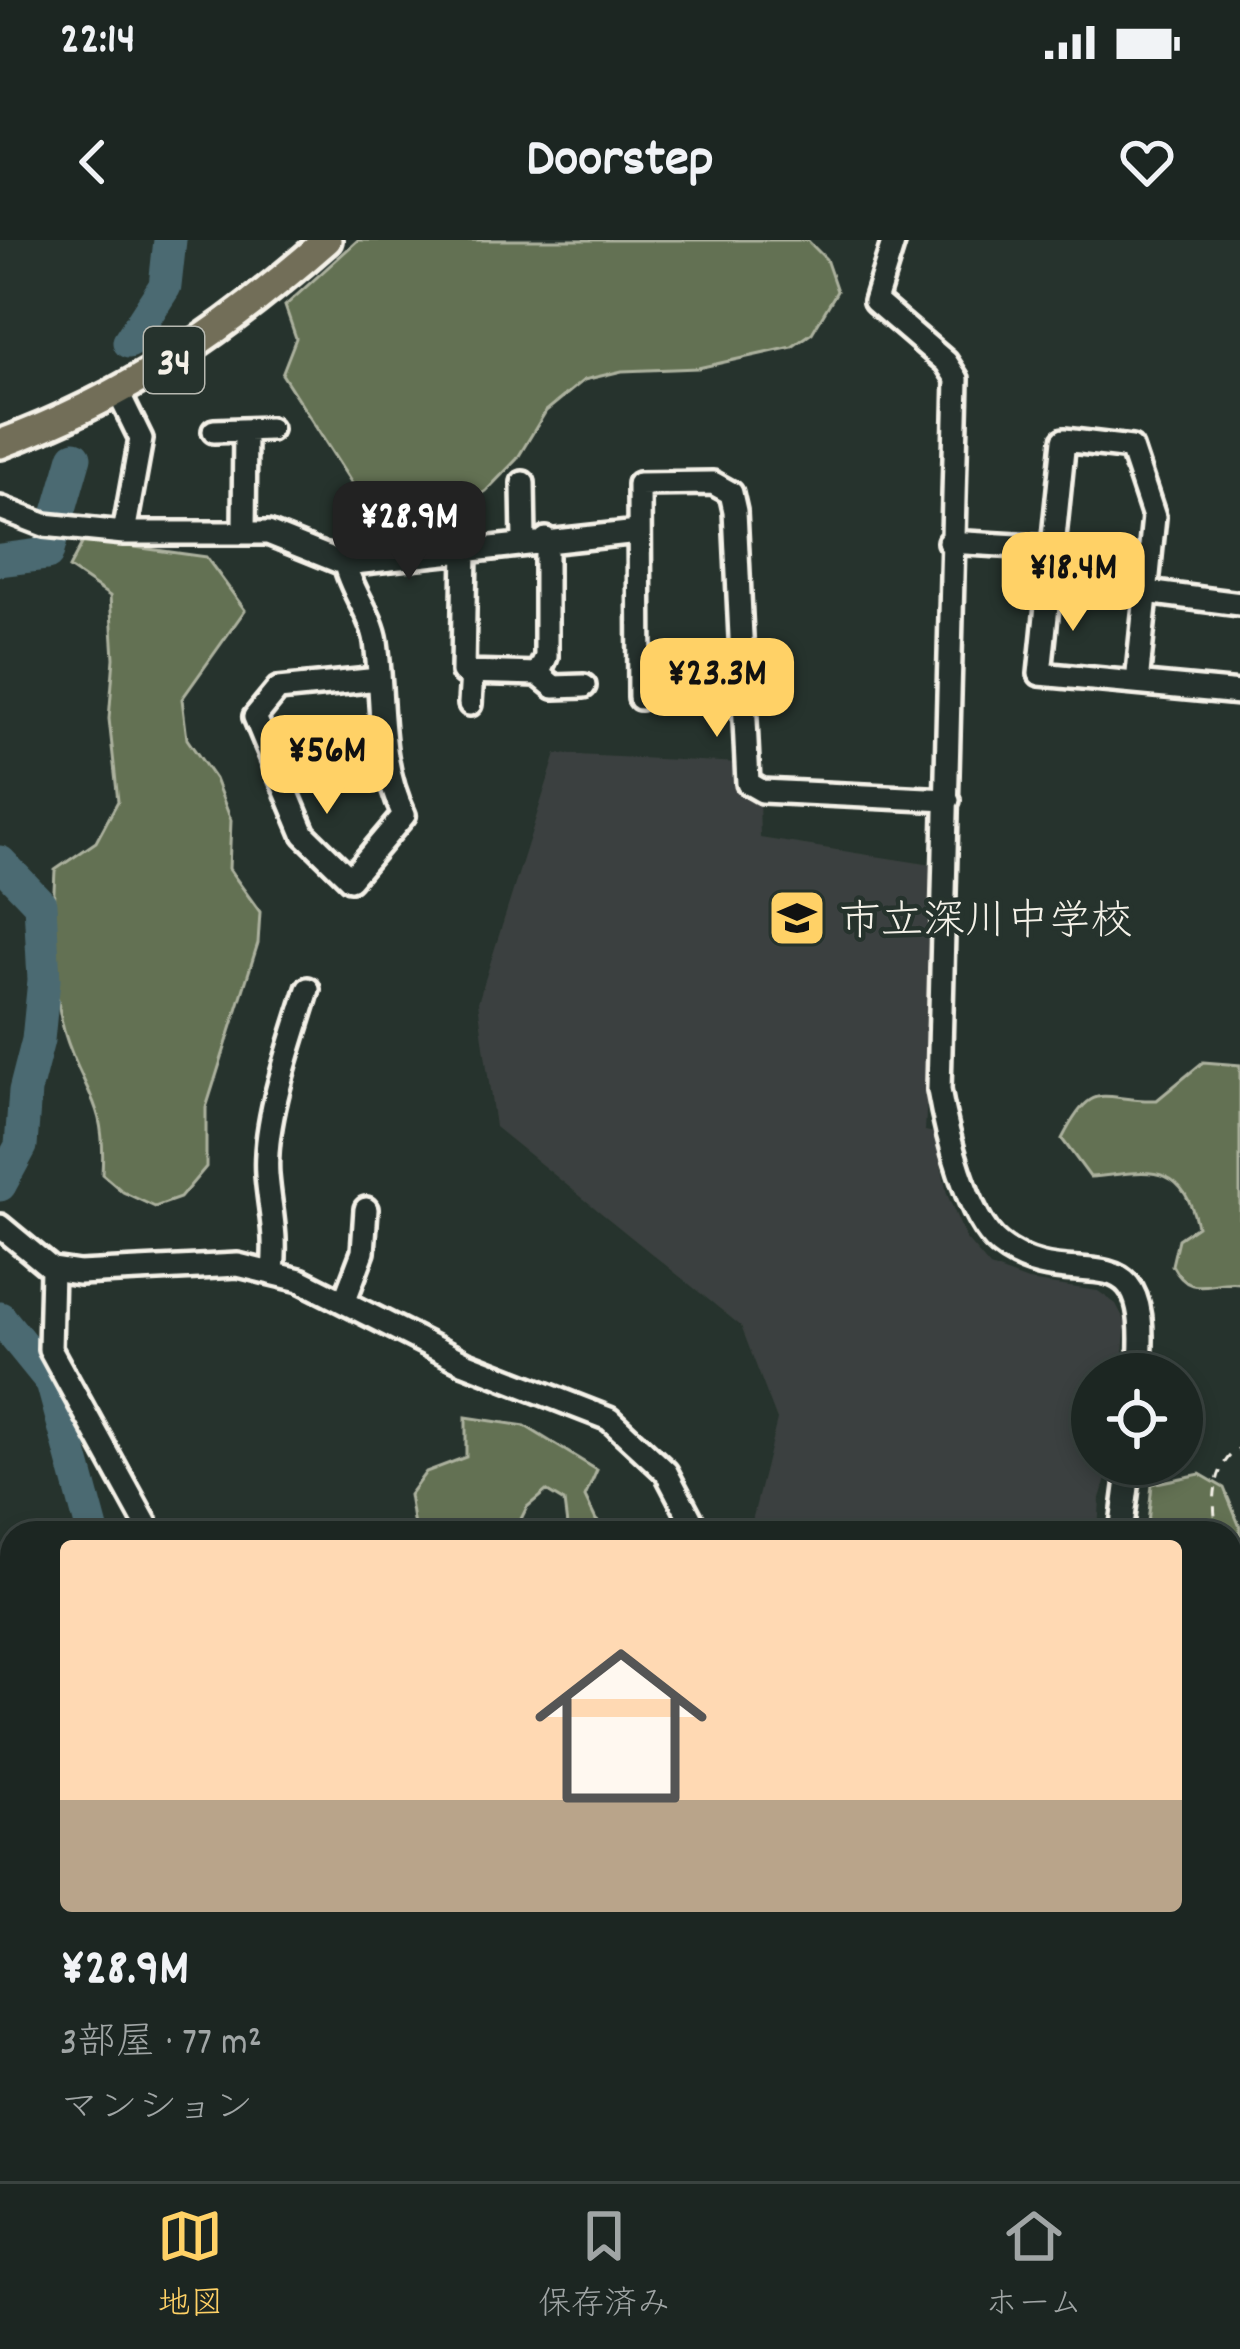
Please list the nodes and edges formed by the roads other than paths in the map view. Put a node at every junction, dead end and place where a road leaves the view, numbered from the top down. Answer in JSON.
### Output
{"nodes":[{"id":1,"x":327,"y":240,"type":"edge"},
{"id":2,"x":894,"y":240,"type":"edge"},
{"id":3,"x":118,"y":392,"type":"junction"},
{"id":4,"x":270,"y":429,"type":"dead end"},
{"id":5,"x":245,"y":430,"type":"junction"},
{"id":6,"x":214,"y":431,"type":"dead end"},
{"id":7,"x":0,"y":444,"type":"edge"},
{"id":8,"x":523,"y":483,"type":"dead end"},
{"id":9,"x":0,"y":508,"type":"edge"},
{"id":10,"x":244,"y":530,"type":"junction"},
{"id":11,"x":638,"y":532,"type":"junction"},
{"id":12,"x":124,"y":533,"type":"junction"},
{"id":13,"x":535,"y":540,"type":"junction"},
{"id":14,"x":949,"y":542,"type":"junction"},
{"id":15,"x":465,"y":547,"type":"junction"},
{"id":16,"x":1052,"y":548,"type":"junction"},
{"id":17,"x":345,"y":564,"type":"junction"},
{"id":18,"x":1146,"y":592,"type":"junction"},
{"id":19,"x":1240,"y":604,"type":"edge"},
{"id":20,"x":472,"y":672,"type":"junction"},
{"id":21,"x":538,"y":674,"type":"junction"},
{"id":22,"x":379,"y":679,"type":"junction"},
{"id":23,"x":1137,"y":683,"type":"junction"},
{"id":24,"x":584,"y":686,"type":"dead end"},
{"id":25,"x":1240,"y":693,"type":"edge"},
{"id":26,"x":640,"y":698,"type":"dead end"},
{"id":27,"x":470,"y":704,"type":"dead end"},
{"id":28,"x":948,"y":800,"type":"junction"},
{"id":29,"x":308,"y":989,"type":"dead end"},
{"id":30,"x":366,"y":1210,"type":"dead end"},
{"id":31,"x":0,"y":1226,"type":"edge"},
{"id":32,"x":52,"y":1270,"type":"junction"},
{"id":33,"x":273,"y":1270,"type":"junction"},
{"id":34,"x":344,"y":1302,"type":"junction"},
{"id":35,"x":1140,"y":1353,"type":"edge"},
{"id":36,"x":1127,"y":1485,"type":"edge"},
{"id":37,"x":144,"y":1521,"type":"edge"},
{"id":38,"x":692,"y":1521,"type":"edge"},
{"id":39,"x":1123,"y":1521,"type":"edge"}],
"edges":[{"from":1,"to":3,"type":"main road","number":"34"},
{"from":2,"to":14,"type":"street"},
{"from":3,"to":7,"type":"main road","number":"34"},
{"from":3,"to":12,"type":"street"},
{"from":4,"to":5,"type":"street"},
{"from":5,"to":6,"type":"street"},
{"from":5,"to":10,"type":"street"},
{"from":8,"to":13,"type":"street"},
{"from":9,"to":12,"type":"street"},
{"from":10,"to":12,"type":"street"},
{"from":10,"to":17,"type":"street"},
{"from":11,"to":13,"type":"street"},
{"from":11,"to":26,"type":"street"},
{"from":11,"to":28,"type":"street"},
{"from":13,"to":15,"type":"street"},
{"from":13,"to":21,"type":"street"},
{"from":14,"to":16,"type":"street"},
{"from":14,"to":28,"type":"street"},
{"from":15,"to":17,"type":"street"},
{"from":15,"to":20,"type":"street"},
{"from":16,"to":18,"type":"street"},
{"from":16,"to":23,"type":"street"},
{"from":17,"to":22,"type":"street"},
{"from":18,"to":19,"type":"street"},
{"from":18,"to":23,"type":"street"},
{"from":20,"to":21,"type":"street"},
{"from":20,"to":27,"type":"street"},
{"from":21,"to":24,"type":"street"},
{"from":22,"to":22,"type":"street"},
{"from":23,"to":25,"type":"street"},
{"from":28,"to":35,"type":"street"},
{"from":29,"to":33,"type":"street"},
{"from":30,"to":34,"type":"street"},
{"from":31,"to":32,"type":"street"},
{"from":32,"to":33,"type":"street"},
{"from":32,"to":37,"type":"street"},
{"from":33,"to":34,"type":"street"},
{"from":34,"to":38,"type":"street"},
{"from":36,"to":39,"type":"street"}]}
